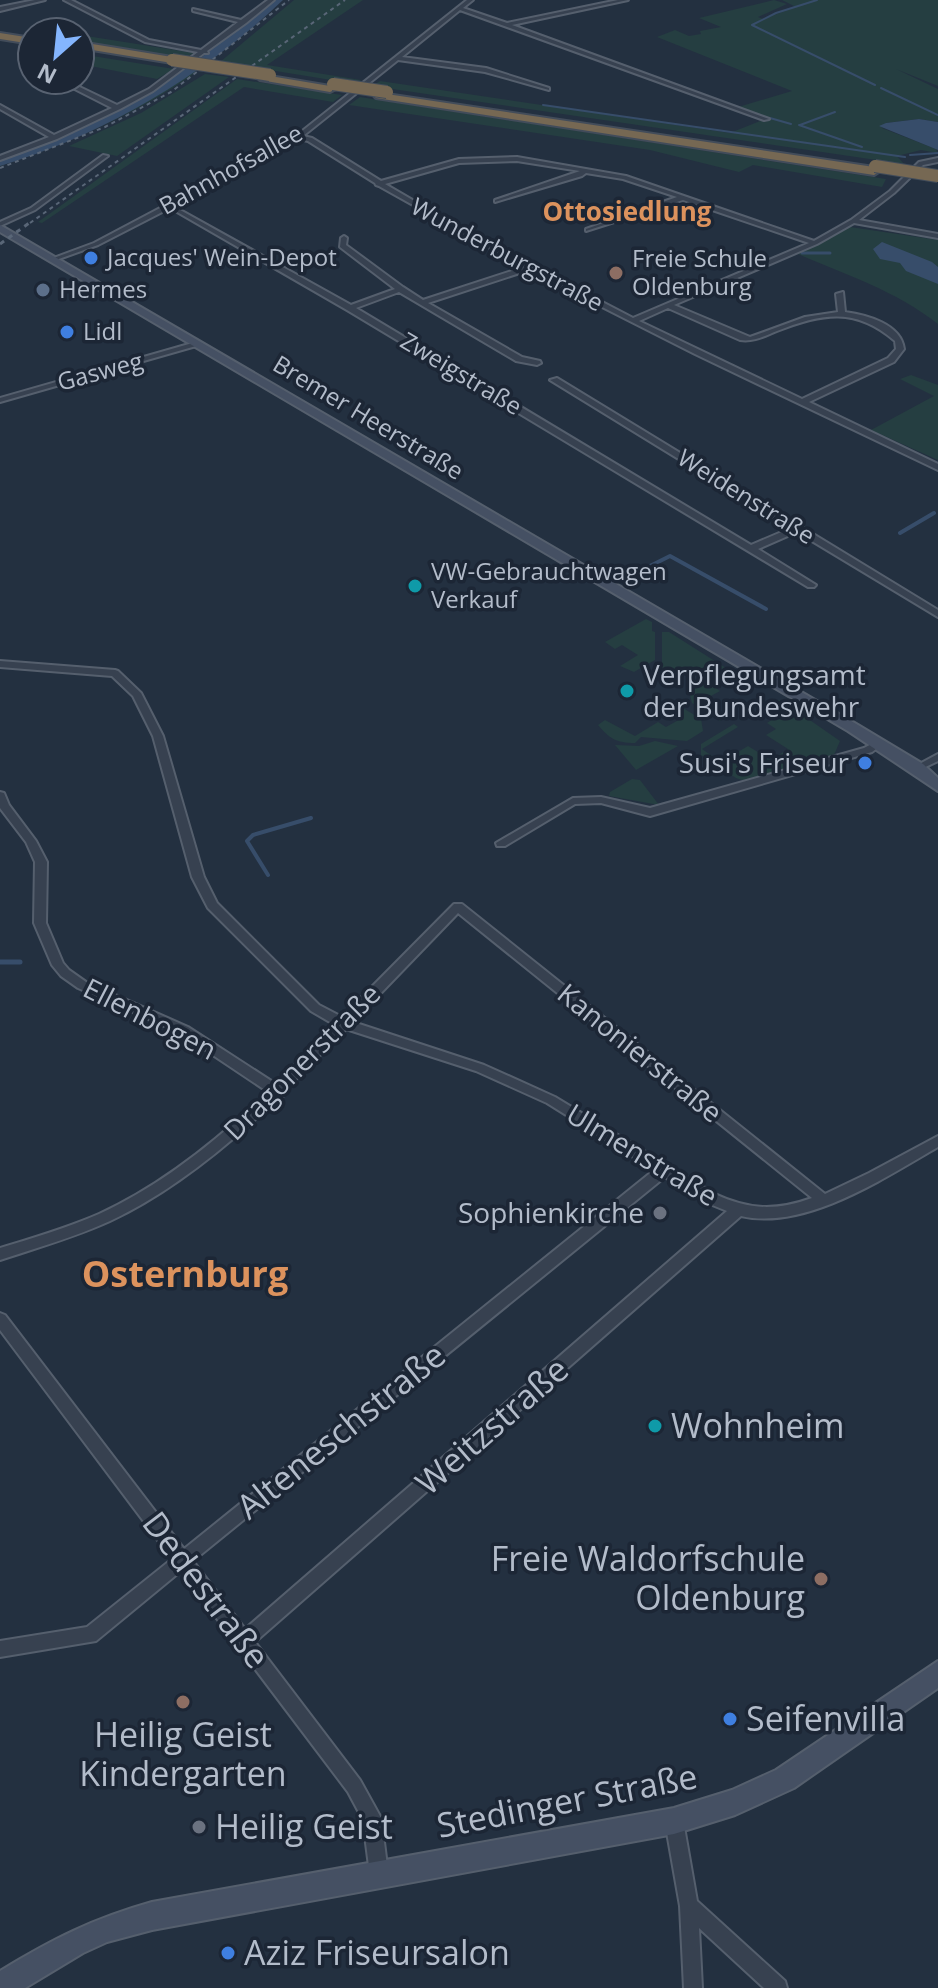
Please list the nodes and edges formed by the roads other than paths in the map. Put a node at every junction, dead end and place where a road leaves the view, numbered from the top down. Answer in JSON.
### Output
{"nodes":[{"id":1,"x":42,"y":0,"type":"edge"},
{"id":2,"x":67,"y":0,"type":"edge"},
{"id":3,"x":271,"y":0,"type":"edge"},
{"id":4,"x":470,"y":0,"type":"edge"},
{"id":5,"x":625,"y":0,"type":"edge"},
{"id":6,"x":1,"y":7,"type":"edge"},
{"id":7,"x":459,"y":8,"type":"junction"},
{"id":8,"x":195,"y":10,"type":"dead end"},
{"id":9,"x":244,"y":22,"type":"junction"},
{"id":10,"x":507,"y":25,"type":"junction"},
{"id":11,"x":96,"y":50,"type":"edge"},
{"id":12,"x":206,"y":52,"type":"junction"},
{"id":13,"x":397,"y":58,"type":"junction"},
{"id":14,"x":547,"y":89,"type":"dead end"},
{"id":15,"x":93,"y":96,"type":"edge"},
{"id":16,"x":0,"y":107,"type":"edge"},
{"id":17,"x":118,"y":108,"type":"junction"},
{"id":18,"x":766,"y":119,"type":"dead end"},
{"id":19,"x":298,"y":137,"type":"junction"},
{"id":20,"x":55,"y":138,"type":"junction"},
{"id":21,"x":105,"y":156,"type":"dead end"},
{"id":22,"x":0,"y":158,"type":"edge"},
{"id":23,"x":938,"y":160,"type":"edge"},
{"id":24,"x":585,"y":170,"type":"junction"},
{"id":25,"x":937,"y":179,"type":"edge"},
{"id":26,"x":378,"y":184,"type":"junction"},
{"id":27,"x":684,"y":197,"type":"junction"},
{"id":28,"x":497,"y":201,"type":"dead end"},
{"id":29,"x":165,"y":206,"type":"junction"},
{"id":30,"x":853,"y":221,"type":"junction"},
{"id":31,"x":0,"y":226,"type":"edge"},
{"id":32,"x":588,"y":230,"type":"dead end"},
{"id":33,"x":938,"y":236,"type":"edge"},
{"id":34,"x":344,"y":238,"type":"dead end"},
{"id":35,"x":815,"y":243,"type":"junction"},
{"id":36,"x":54,"y":259,"type":"junction"},
{"id":37,"x":526,"y":269,"type":"junction"},
{"id":38,"x":400,"y":289,"type":"junction"},
{"id":39,"x":840,"y":294,"type":"dead end"},
{"id":40,"x":423,"y":302,"type":"junction"},
{"id":41,"x":667,"y":305,"type":"junction"},
{"id":42,"x":350,"y":308,"type":"junction"},
{"id":43,"x":842,"y":315,"type":"junction"},
{"id":44,"x":634,"y":320,"type":"junction"},
{"id":45,"x":199,"y":344,"type":"junction"},
{"id":46,"x":537,"y":363,"type":"dead end"},
{"id":47,"x":554,"y":380,"type":"dead end"},
{"id":48,"x":0,"y":400,"type":"edge"},
{"id":49,"x":803,"y":402,"type":"junction"},
{"id":50,"x":938,"y":467,"type":"edge"},
{"id":51,"x":797,"y":529,"type":"junction"},
{"id":52,"x":753,"y":548,"type":"junction"},
{"id":53,"x":811,"y":585,"type":"dead end"},
{"id":54,"x":938,"y":614,"type":"edge"},
{"id":55,"x":0,"y":664,"type":"edge"},
{"id":56,"x":879,"y":743,"type":"junction"},
{"id":57,"x":938,"y":757,"type":"edge"},
{"id":58,"x":917,"y":768,"type":"junction"},
{"id":59,"x":938,"y":786,"type":"edge"},
{"id":60,"x":0,"y":795,"type":"edge"},
{"id":61,"x":501,"y":843,"type":"dead end"},
{"id":62,"x":458,"y":907,"type":"joint"},
{"id":63,"x":344,"y":1024,"type":"junction"},
{"id":64,"x":279,"y":1093,"type":"junction"},
{"id":65,"x":938,"y":1141,"type":"edge"},
{"id":66,"x":664,"y":1170,"type":"junction"},
{"id":67,"x":822,"y":1199,"type":"junction"},
{"id":68,"x":738,"y":1210,"type":"junction"},
{"id":69,"x":0,"y":1254,"type":"edge"},
{"id":70,"x":0,"y":1319,"type":"edge"},
{"id":71,"x":182,"y":1559,"type":"junction"},
{"id":72,"x":244,"y":1640,"type":"junction"},
{"id":73,"x":0,"y":1649,"type":"edge"},
{"id":74,"x":938,"y":1673,"type":"edge"},
{"id":75,"x":674,"y":1821,"type":"junction"},
{"id":76,"x":379,"y":1874,"type":"junction"},
{"id":77,"x":689,"y":1906,"type":"junction"},
{"id":78,"x":0,"y":1987,"type":"edge"},
{"id":79,"x":693,"y":1988,"type":"edge"},
{"id":80,"x":778,"y":1988,"type":"edge"}],
"edges":[{"from":1,"to":6,"type":"street"},
{"from":2,"to":12,"type":"street"},
{"from":3,"to":9,"type":"street"},
{"from":4,"to":7,"type":"street","name":"Bahnhofsallee"},
{"from":5,"to":10,"type":"street"},
{"from":7,"to":10,"type":"street"},
{"from":7,"to":13,"type":"street","name":"Bahnhofsallee"},
{"from":8,"to":9,"type":"street"},
{"from":9,"to":12,"type":"street"},
{"from":10,"to":18,"type":"street"},
{"from":11,"to":25,"type":"highway","bridge":true},
{"from":12,"to":17,"type":"street"},
{"from":13,"to":14,"type":"street"},
{"from":13,"to":19,"type":"street","name":"Bahnhofsallee"},
{"from":15,"to":17,"type":"street"},
{"from":16,"to":20,"type":"street"},
{"from":17,"to":20,"type":"street"},
{"from":19,"to":26,"type":"street","name":"Wunderburgstraße"},
{"from":19,"to":29,"type":"street","name":"Bahnhofsallee"},
{"from":20,"to":22,"type":"street"},
{"from":21,"to":31,"type":"street"},
{"from":23,"to":30,"type":"street"},
{"from":24,"to":26,"type":"street"},
{"from":24,"to":27,"type":"street"},
{"from":24,"to":28,"type":"street"},
{"from":26,"to":37,"type":"street","name":"Wunderburgstraße"},
{"from":27,"to":32,"type":"street"},
{"from":27,"to":35,"type":"street"},
{"from":29,"to":36,"type":"street","name":"Bahnhofsallee"},
{"from":29,"to":42,"type":"street","name":"Zweigstraße"},
{"from":30,"to":33,"type":"street"},
{"from":30,"to":35,"type":"street"},
{"from":31,"to":36,"type":"street","name":"Bremer Heerstraße"},
{"from":34,"to":38,"type":"street"},
{"from":35,"to":41,"type":"street"},
{"from":36,"to":45,"type":"street","name":"Bremer Heerstraße"},
{"from":37,"to":40,"type":"street"},
{"from":37,"to":44,"type":"street","name":"Wunderburgstraße"},
{"from":38,"to":40,"type":"street"},
{"from":38,"to":42,"type":"street"},
{"from":39,"to":43,"type":"street"},
{"from":40,"to":46,"type":"street"},
{"from":41,"to":43,"type":"street"},
{"from":41,"to":44,"type":"street"},
{"from":42,"to":52,"type":"street","name":"Zweigstraße"},
{"from":43,"to":49,"type":"street"},
{"from":44,"to":49,"type":"street","name":"Wunderburgstraße"},
{"from":45,"to":48,"type":"street","name":"Gasweg"},
{"from":45,"to":56,"type":"street","name":"Bremer Heerstraße"},
{"from":47,"to":51,"type":"street","name":"Weidenstraße"},
{"from":49,"to":50,"type":"street","name":"Wunderburgstraße"},
{"from":51,"to":52,"type":"street"},
{"from":51,"to":54,"type":"street","name":"Weidenstraße"},
{"from":52,"to":53,"type":"street","name":"Zweigstraße"},
{"from":55,"to":63,"type":"street","name":"Ulmenstraße"},
{"from":56,"to":58,"type":"street","name":"Bremer Heerstraße"},
{"from":56,"to":61,"type":"street"},
{"from":57,"to":58,"type":"street"},
{"from":58,"to":59,"type":"street","name":"Bremer Heerstraße"},
{"from":60,"to":64,"type":"street","name":"Ellenbogen"},
{"from":62,"to":63,"type":"street","name":"Dragonerstraße"},
{"from":62,"to":67,"type":"street","name":"Kanonierstraße"},
{"from":63,"to":64,"type":"street","name":"Dragonerstraße"},
{"from":63,"to":66,"type":"street","name":"Ulmenstraße"},
{"from":64,"to":69,"type":"street","name":"Dragonerstraße"},
{"from":65,"to":67,"type":"street","name":"Ulmenstraße"},
{"from":66,"to":68,"type":"street","name":"Ulmenstraße"},
{"from":66,"to":71,"type":"street","name":"Alteneschstraße"},
{"from":67,"to":68,"type":"street","name":"Ulmenstraße"},
{"from":68,"to":72,"type":"street","name":"Weitzstraße"},
{"from":70,"to":71,"type":"street","name":"Dedestraße"},
{"from":71,"to":72,"type":"street","name":"Dedestraße"},
{"from":71,"to":73,"type":"street","name":"Alteneschstraße"},
{"from":72,"to":76,"type":"street","name":"Dedestraße"},
{"from":74,"to":75,"type":"street","name":"Stedinger Straße"},
{"from":75,"to":76,"type":"street","name":"Stedinger Straße"},
{"from":75,"to":77,"type":"street"},
{"from":76,"to":78,"type":"street","name":"Stedinger Straße"},
{"from":77,"to":79,"type":"street"},
{"from":77,"to":80,"type":"street"}]}
